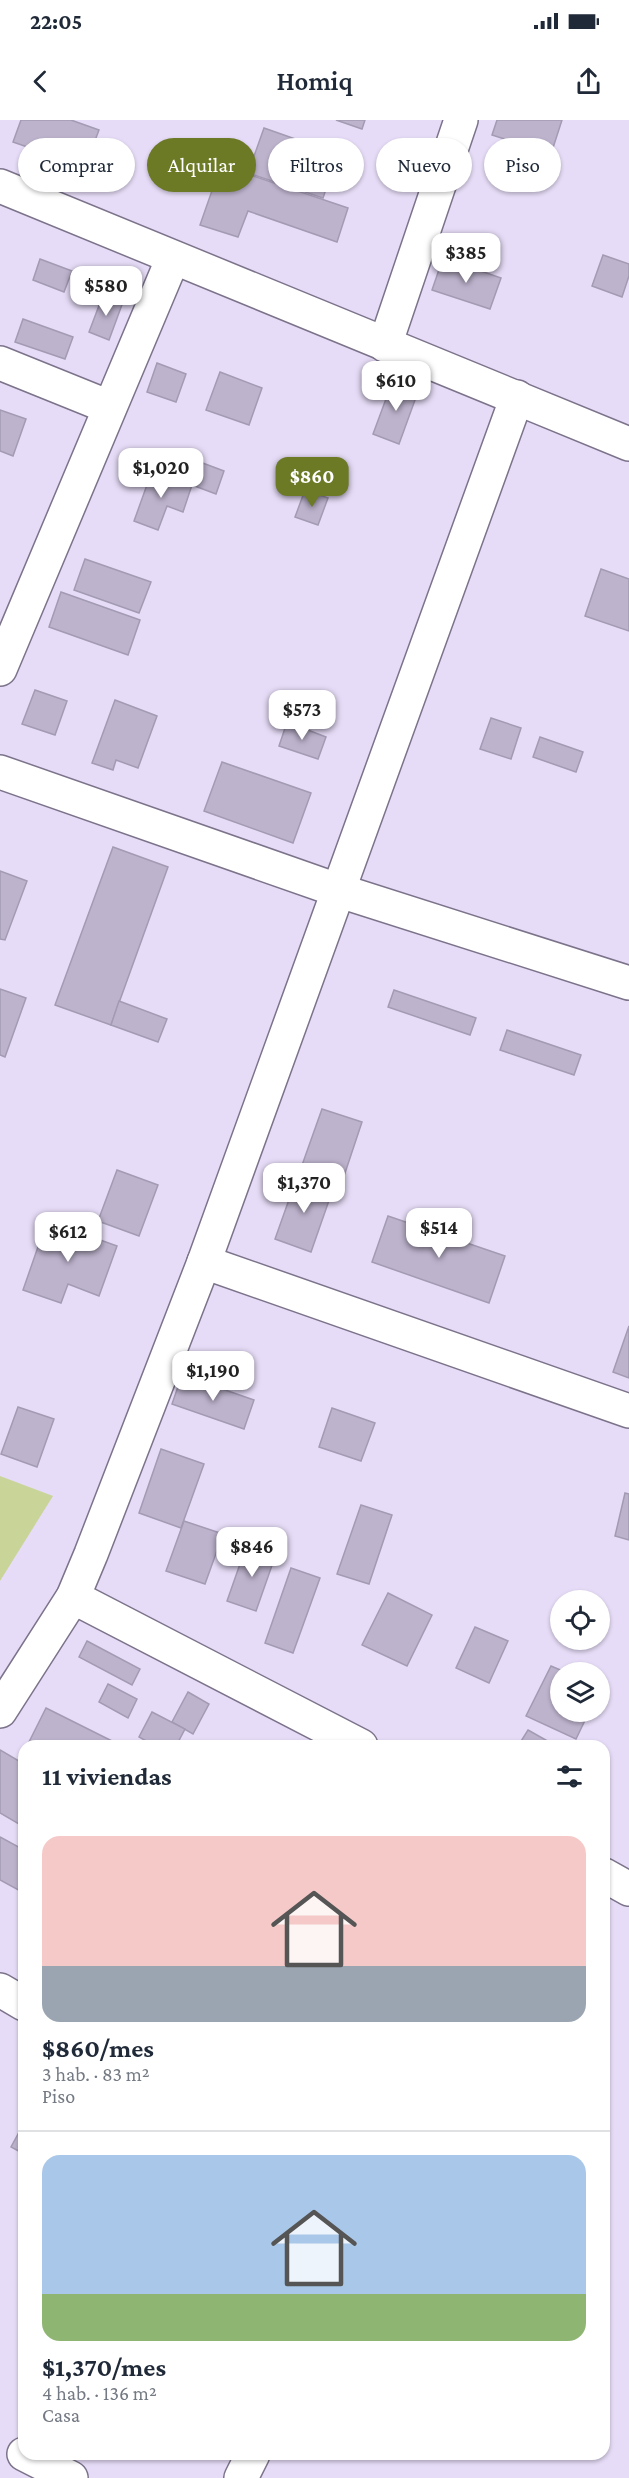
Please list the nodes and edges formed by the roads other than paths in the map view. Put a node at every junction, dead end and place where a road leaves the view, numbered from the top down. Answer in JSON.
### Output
{"nodes":[{"id":1,"x":461,"y":120,"type":"edge"},
{"id":2,"x":0,"y":186,"type":"edge"},
{"id":3,"x":173,"y":258,"type":"junction"},
{"id":4,"x":384,"y":345,"type":"junction"},
{"id":5,"x":0,"y":363,"type":"edge"},
{"id":6,"x":517,"y":398,"type":"junction"},
{"id":7,"x":109,"y":407,"type":"junction"},
{"id":8,"x":629,"y":444,"type":"edge"},
{"id":9,"x":0,"y":669,"type":"edge"},
{"id":10,"x":0,"y":772,"type":"edge"},
{"id":11,"x":337,"y":890,"type":"junction"},
{"id":12,"x":629,"y":983,"type":"edge"},
{"id":13,"x":204,"y":1262,"type":"junction"},
{"id":14,"x":629,"y":1411,"type":"edge"},
{"id":15,"x":73,"y":1597,"type":"junction"},
{"id":16,"x":0,"y":1711,"type":"edge"},
{"id":17,"x":348,"y":1740,"type":"edge"},
{"id":18,"x":610,"y":1878,"type":"edge"},
{"id":19,"x":629,"y":1889,"type":"edge"},
{"id":20,"x":0,"y":1990,"type":"edge"},
{"id":21,"x":18,"y":2000,"type":"edge"},
{"id":22,"x":0,"y":2442,"type":"edge"},
{"id":23,"x":18,"y":2451,"type":"edge"},
{"id":24,"x":36,"y":2460,"type":"edge"},
{"id":25,"x":250,"y":2460,"type":"edge"},
{"id":26,"x":71,"y":2478,"type":"edge"},
{"id":27,"x":241,"y":2478,"type":"edge"}],
"edges":[{"from":1,"to":4,"type":"street"},
{"from":2,"to":3,"type":"street"},
{"from":3,"to":4,"type":"street"},
{"from":3,"to":7,"type":"street"},
{"from":4,"to":6,"type":"street"},
{"from":5,"to":7,"type":"street"},
{"from":6,"to":8,"type":"street"},
{"from":6,"to":11,"type":"street"},
{"from":7,"to":9,"type":"street"},
{"from":10,"to":11,"type":"street"},
{"from":11,"to":12,"type":"street"},
{"from":11,"to":13,"type":"street"},
{"from":13,"to":14,"type":"street"},
{"from":13,"to":15,"type":"street"},
{"from":15,"to":16,"type":"street"},
{"from":15,"to":17,"type":"street"},
{"from":18,"to":19,"type":"street"},
{"from":20,"to":21,"type":"street"},
{"from":22,"to":23,"type":"street"},
{"from":24,"to":26,"type":"street"},
{"from":25,"to":27,"type":"street"}]}
